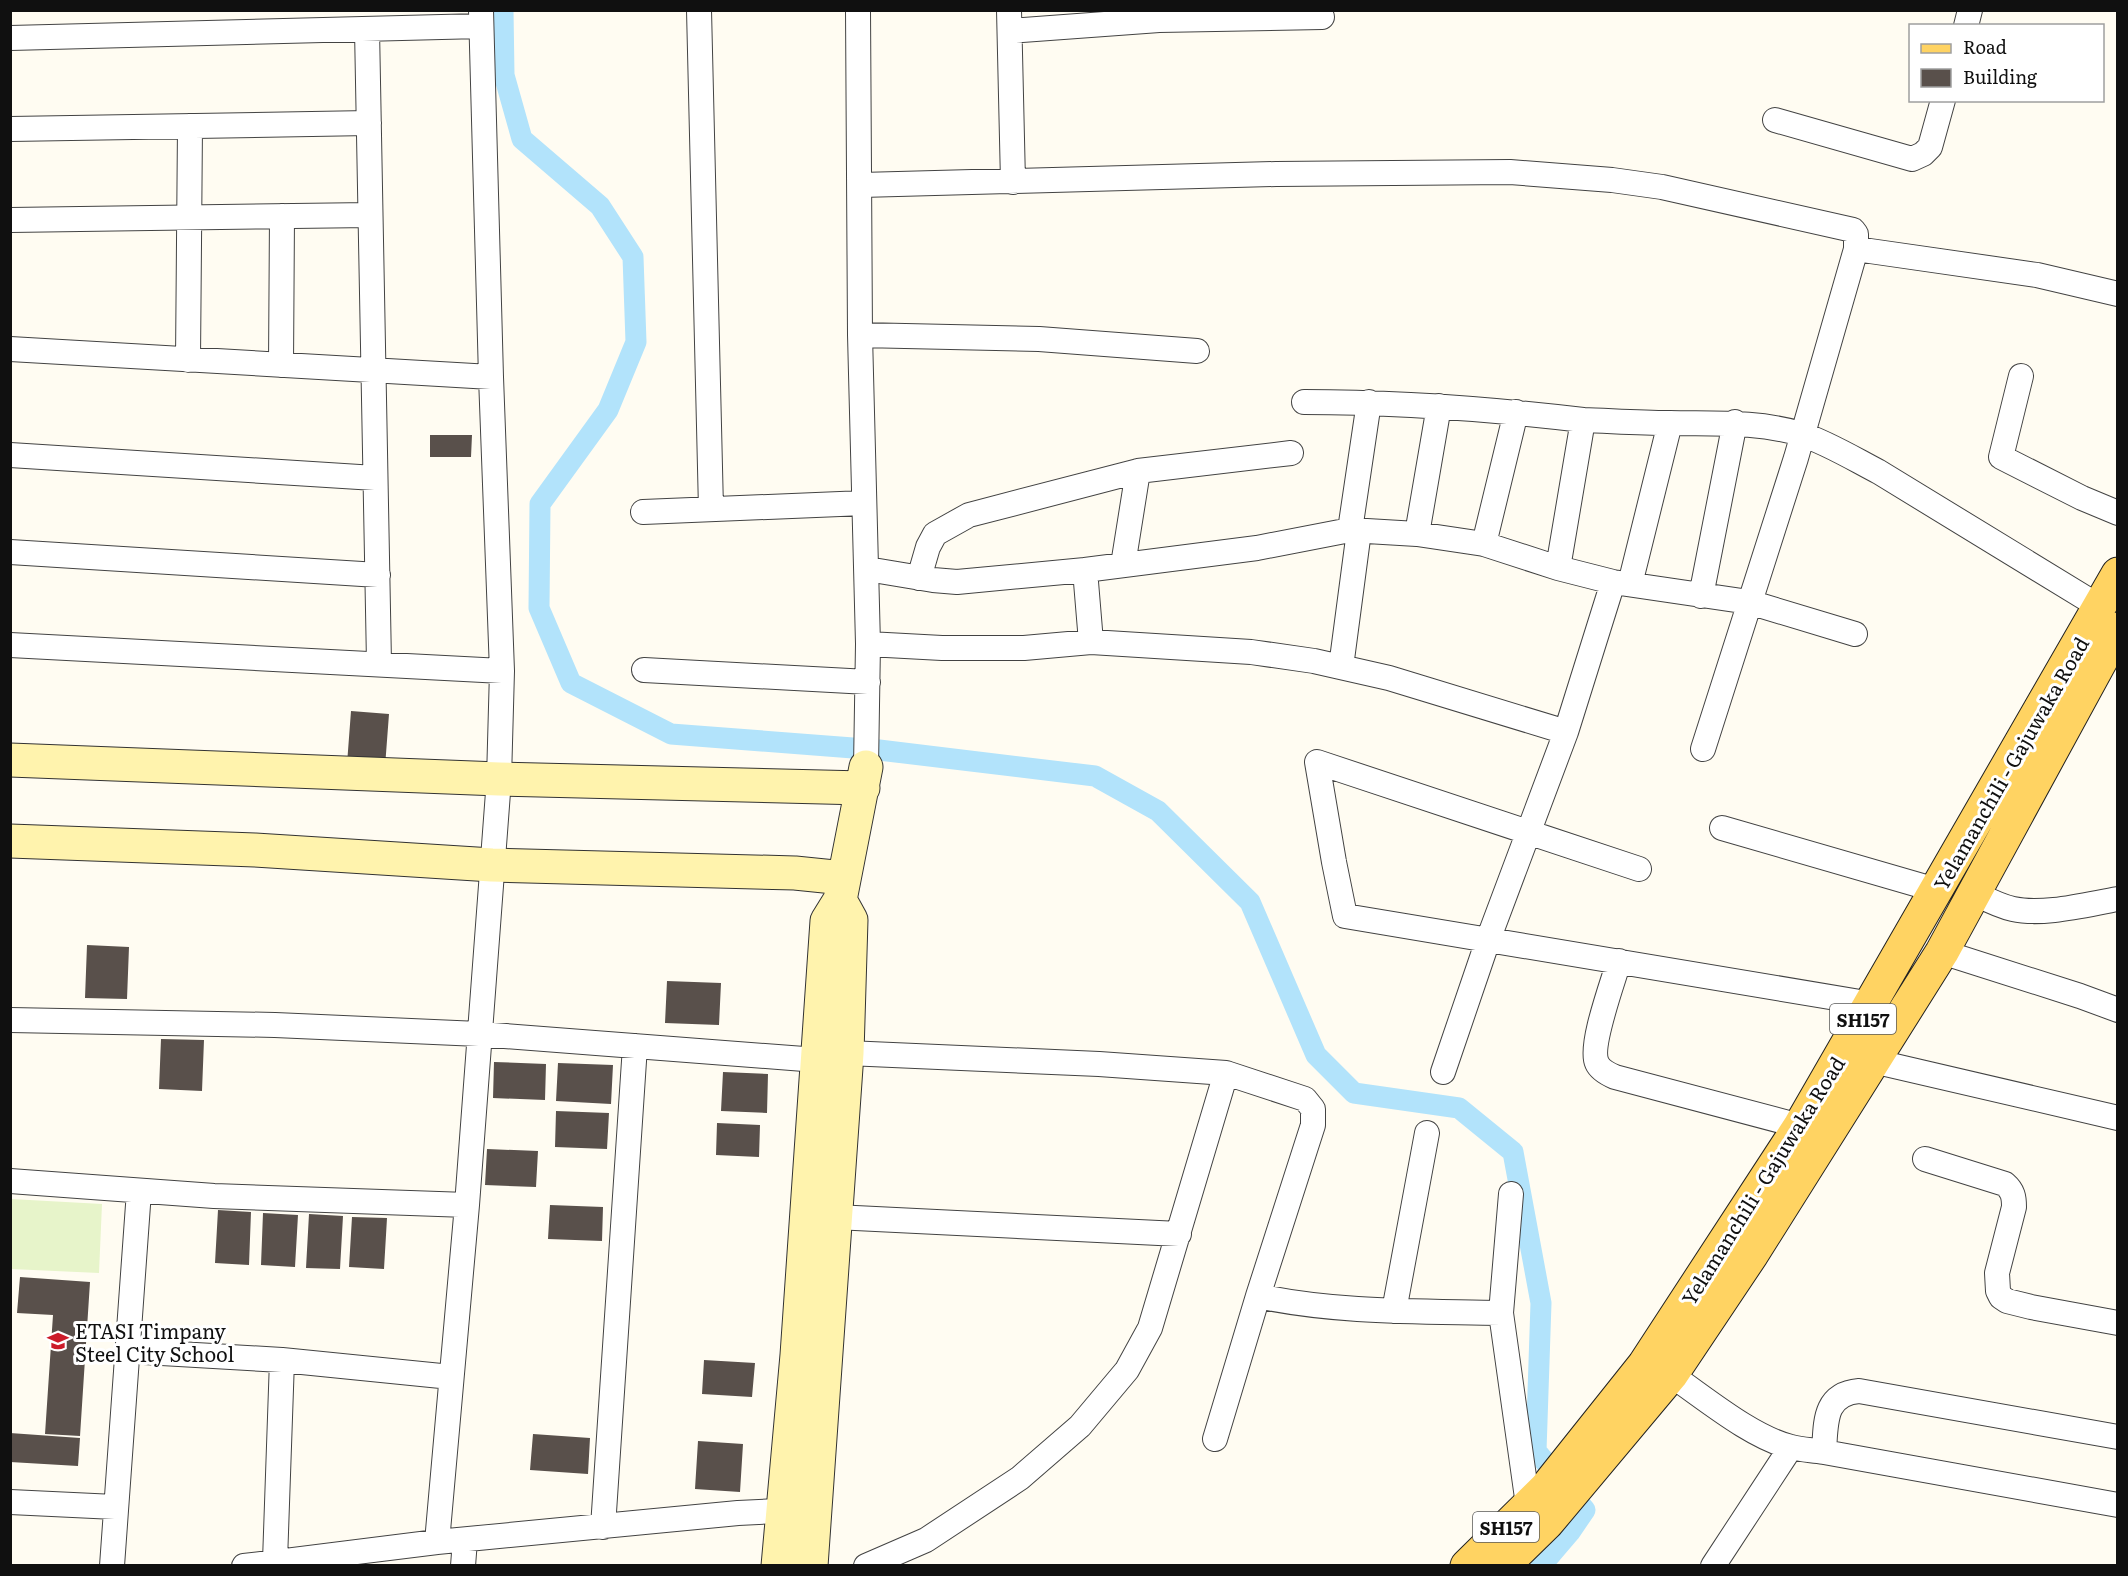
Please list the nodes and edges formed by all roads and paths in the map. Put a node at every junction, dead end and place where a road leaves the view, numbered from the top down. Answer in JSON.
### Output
{"nodes":[{"id":1,"x":699,"y":10,"type":"edge"},
{"id":2,"x":858,"y":10,"type":"edge"},
{"id":3,"x":1160,"y":15,"type":"edge"},
{"id":4,"x":1322,"y":17,"type":"dead end"},
{"id":5,"x":481,"y":18,"type":"edge"},
{"id":6,"x":1009,"y":21,"type":"edge"},
{"id":7,"x":368,"y":29,"type":"junction"},
{"id":8,"x":10,"y":38,"type":"edge"},
{"id":9,"x":1942,"y":102,"type":"edge"},
{"id":10,"x":1775,"y":120,"type":"dead end"},
{"id":11,"x":369,"y":123,"type":"junction"},
{"id":12,"x":190,"y":126,"type":"junction"},
{"id":13,"x":10,"y":129,"type":"edge"},
{"id":14,"x":1013,"y":182,"type":"junction"},
{"id":15,"x":861,"y":185,"type":"junction"},
{"id":16,"x":370,"y":215,"type":"junction"},
{"id":17,"x":282,"y":216,"type":"junction"},
{"id":18,"x":190,"y":218,"type":"junction"},
{"id":19,"x":10,"y":220,"type":"edge"},
{"id":20,"x":1856,"y":249,"type":"junction"},
{"id":21,"x":2118,"y":294,"type":"edge"},
{"id":22,"x":860,"y":335,"type":"junction"},
{"id":23,"x":10,"y":349,"type":"edge"},
{"id":24,"x":1197,"y":351,"type":"dead end"},
{"id":25,"x":188,"y":360,"type":"junction"},
{"id":26,"x":281,"y":365,"type":"junction"},
{"id":27,"x":373,"y":370,"type":"junction"},
{"id":28,"x":2021,"y":376,"type":"dead end"},
{"id":29,"x":491,"y":377,"type":"junction"},
{"id":30,"x":1305,"y":402,"type":"dead end"},
{"id":31,"x":1369,"y":402,"type":"junction"},
{"id":32,"x":1439,"y":406,"type":"junction"},
{"id":33,"x":1516,"y":412,"type":"junction"},
{"id":34,"x":1583,"y":420,"type":"junction"},
{"id":35,"x":1735,"y":422,"type":"junction"},
{"id":36,"x":1670,"y":423,"type":"junction"},
{"id":37,"x":1803,"y":435,"type":"junction"},
{"id":38,"x":1291,"y":453,"type":"dead end"},
{"id":39,"x":10,"y":455,"type":"edge"},
{"id":40,"x":1138,"y":471,"type":"junction"},
{"id":41,"x":375,"y":478,"type":"junction"},
{"id":42,"x":864,"y":503,"type":"junction"},
{"id":43,"x":711,"y":509,"type":"junction"},
{"id":44,"x":643,"y":512,"type":"dead end"},
{"id":45,"x":2118,"y":513,"type":"edge"},
{"id":46,"x":1355,"y":530,"type":"junction"},
{"id":47,"x":1417,"y":534,"type":"junction"},
{"id":48,"x":1484,"y":544,"type":"junction"},
{"id":49,"x":10,"y":552,"type":"edge"},
{"id":50,"x":1123,"y":565,"type":"junction"},
{"id":51,"x":1558,"y":568,"type":"junction"},
{"id":52,"x":867,"y":569,"type":"junction"},
{"id":53,"x":1084,"y":570,"type":"junction"},
{"id":54,"x":2118,"y":574,"type":"edge"},
{"id":55,"x":378,"y":575,"type":"junction"},
{"id":56,"x":919,"y":578,"type":"junction"},
{"id":57,"x":1621,"y":583,"type":"junction"},
{"id":58,"x":1701,"y":596,"type":"junction"},
{"id":59,"x":1749,"y":602,"type":"junction"},
{"id":60,"x":2109,"y":618,"type":"edge"},
{"id":61,"x":1854,"y":634,"type":"dead end"},
{"id":62,"x":1091,"y":642,"type":"junction"},
{"id":63,"x":868,"y":644,"type":"junction"},
{"id":64,"x":10,"y":645,"type":"edge"},
{"id":65,"x":379,"y":663,"type":"junction"},
{"id":66,"x":1341,"y":667,"type":"junction"},
{"id":67,"x":644,"y":670,"type":"dead end"},
{"id":68,"x":501,"y":671,"type":"junction"},
{"id":69,"x":868,"y":682,"type":"junction"},
{"id":70,"x":1566,"y":732,"type":"junction"},
{"id":71,"x":1703,"y":749,"type":"dead end"},
{"id":72,"x":10,"y":760,"type":"edge"},
{"id":73,"x":865,"y":765,"type":"junction"},
{"id":74,"x":499,"y":779,"type":"junction"},
{"id":75,"x":1722,"y":828,"type":"dead end"},
{"id":76,"x":1529,"y":833,"type":"junction"},
{"id":77,"x":10,"y":841,"type":"edge"},
{"id":78,"x":492,"y":865,"type":"junction"},
{"id":79,"x":1639,"y":869,"type":"dead end"},
{"id":80,"x":842,"y":889,"type":"junction"},
{"id":81,"x":1936,"y":890,"type":"junction"},
{"id":82,"x":1974,"y":893,"type":"junction"},
{"id":83,"x":2118,"y":899,"type":"edge"},
{"id":84,"x":1488,"y":940,"type":"junction"},
{"id":85,"x":1942,"y":951,"type":"junction"},
{"id":86,"x":1619,"y":962,"type":"junction"},
{"id":87,"x":1872,"y":1004,"type":"junction"},
{"id":88,"x":2118,"y":1010,"type":"edge"},
{"id":89,"x":10,"y":1020,"type":"edge"},
{"id":90,"x":479,"y":1034,"type":"junction"},
{"id":91,"x":635,"y":1046,"type":"junction"},
{"id":92,"x":832,"y":1056,"type":"junction"},
{"id":93,"x":1873,"y":1061,"type":"junction"},
{"id":94,"x":1443,"y":1072,"type":"dead end"},
{"id":95,"x":1226,"y":1073,"type":"junction"},
{"id":96,"x":2118,"y":1118,"type":"edge"},
{"id":97,"x":1800,"y":1126,"type":"junction"},
{"id":98,"x":1427,"y":1132,"type":"dead end"},
{"id":99,"x":1925,"y":1159,"type":"dead end"},
{"id":100,"x":10,"y":1181,"type":"edge"},
{"id":101,"x":139,"y":1191,"type":"junction"},
{"id":102,"x":1511,"y":1194,"type":"dead end"},
{"id":103,"x":467,"y":1205,"type":"junction"},
{"id":104,"x":835,"y":1217,"type":"junction"},
{"id":105,"x":1179,"y":1234,"type":"junction"},
{"id":106,"x":1258,"y":1296,"type":"junction"},
{"id":107,"x":1394,"y":1311,"type":"junction"},
{"id":108,"x":1501,"y":1313,"type":"junction"},
{"id":109,"x":2118,"y":1323,"type":"edge"},
{"id":110,"x":127,"y":1351,"type":"junction"},
{"id":111,"x":282,"y":1360,"type":"junction"},
{"id":112,"x":1671,"y":1375,"type":"junction"},
{"id":113,"x":451,"y":1377,"type":"junction"},
{"id":114,"x":1634,"y":1398,"type":"junction"},
{"id":115,"x":2118,"y":1437,"type":"edge"},
{"id":116,"x":1215,"y":1439,"type":"dead end"},
{"id":117,"x":1791,"y":1447,"type":"junction"},
{"id":118,"x":1824,"y":1452,"type":"junction"},
{"id":119,"x":10,"y":1502,"type":"edge"},
{"id":120,"x":1540,"y":1505,"type":"junction"},
{"id":121,"x":2118,"y":1505,"type":"edge"},
{"id":122,"x":115,"y":1507,"type":"junction"},
{"id":123,"x":799,"y":1510,"type":"junction"},
{"id":124,"x":603,"y":1527,"type":"junction"},
{"id":125,"x":465,"y":1540,"type":"junction"},
{"id":126,"x":437,"y":1542,"type":"junction"},
{"id":127,"x":274,"y":1561,"type":"junction"},
{"id":128,"x":112,"y":1566,"type":"edge"},
{"id":129,"x":244,"y":1566,"type":"edge"},
{"id":130,"x":463,"y":1566,"type":"edge"},
{"id":131,"x":778,"y":1566,"type":"edge"},
{"id":132,"x":811,"y":1566,"type":"edge"},
{"id":133,"x":866,"y":1566,"type":"edge"},
{"id":134,"x":1467,"y":1566,"type":"edge"},
{"id":135,"x":1503,"y":1566,"type":"edge"},
{"id":136,"x":1713,"y":1566,"type":"edge"}],
"edges":[{"from":1,"to":43,"type":"street"},
{"from":2,"to":15,"type":"street"},
{"from":3,"to":4,"type":"street"},
{"from":3,"to":6,"type":"street"},
{"from":5,"to":7,"type":"street"},
{"from":5,"to":29,"type":"street"},
{"from":6,"to":14,"type":"street"},
{"from":7,"to":8,"type":"street"},
{"from":7,"to":11,"type":"street"},
{"from":9,"to":10,"type":"street"},
{"from":11,"to":12,"type":"street"},
{"from":11,"to":16,"type":"street"},
{"from":12,"to":13,"type":"street"},
{"from":12,"to":18,"type":"street"},
{"from":14,"to":15,"type":"street"},
{"from":14,"to":20,"type":"street"},
{"from":15,"to":22,"type":"street"},
{"from":16,"to":17,"type":"street"},
{"from":16,"to":27,"type":"street"},
{"from":17,"to":18,"type":"street"},
{"from":17,"to":26,"type":"street"},
{"from":18,"to":19,"type":"street"},
{"from":18,"to":25,"type":"street"},
{"from":20,"to":21,"type":"street"},
{"from":20,"to":37,"type":"street"},
{"from":22,"to":24,"type":"street"},
{"from":22,"to":42,"type":"street"},
{"from":23,"to":25,"type":"street"},
{"from":25,"to":26,"type":"street"},
{"from":26,"to":27,"type":"street"},
{"from":27,"to":29,"type":"street"},
{"from":27,"to":41,"type":"street"},
{"from":28,"to":45,"type":"street"},
{"from":29,"to":68,"type":"street"},
{"from":30,"to":31,"type":"street"},
{"from":31,"to":32,"type":"street"},
{"from":31,"to":46,"type":"street"},
{"from":32,"to":33,"type":"street"},
{"from":32,"to":47,"type":"street"},
{"from":33,"to":34,"type":"street"},
{"from":33,"to":48,"type":"street"},
{"from":34,"to":36,"type":"street"},
{"from":34,"to":51,"type":"street"},
{"from":35,"to":36,"type":"street"},
{"from":35,"to":37,"type":"street"},
{"from":35,"to":58,"type":"street"},
{"from":36,"to":57,"type":"street"},
{"from":37,"to":59,"type":"street"},
{"from":37,"to":60,"type":"street"},
{"from":38,"to":40,"type":"street"},
{"from":39,"to":41,"type":"street"},
{"from":40,"to":50,"type":"street"},
{"from":40,"to":56,"type":"street"},
{"from":41,"to":55,"type":"street"},
{"from":42,"to":43,"type":"street"},
{"from":42,"to":52,"type":"street"},
{"from":43,"to":44,"type":"street"},
{"from":46,"to":47,"type":"street"},
{"from":46,"to":50,"type":"street"},
{"from":46,"to":66,"type":"street"},
{"from":47,"to":48,"type":"street"},
{"from":48,"to":51,"type":"street"},
{"from":49,"to":55,"type":"street"},
{"from":50,"to":53,"type":"street"},
{"from":51,"to":57,"type":"street"},
{"from":52,"to":56,"type":"street"},
{"from":52,"to":63,"type":"street"},
{"from":53,"to":56,"type":"street"},
{"from":53,"to":62,"type":"street"},
{"from":54,"to":60,"type":"main road","name":"Yelamanchili - Gajuwaka Road","number":"SH157"},
{"from":55,"to":65,"type":"street"},
{"from":57,"to":58,"type":"street"},
{"from":57,"to":70,"type":"street"},
{"from":58,"to":59,"type":"street"},
{"from":59,"to":61,"type":"street"},
{"from":59,"to":71,"type":"street"},
{"from":60,"to":81,"type":"main road","name":"Yelamanchili - Gajuwaka Road","number":"SH157"},
{"from":60,"to":82,"type":"main road","name":"Yelamanchili - Gajuwaka Road","number":"SH157"},
{"from":62,"to":63,"type":"street"},
{"from":62,"to":66,"type":"street"},
{"from":63,"to":69,"type":"street"},
{"from":64,"to":65,"type":"street"},
{"from":65,"to":68,"type":"street"},
{"from":66,"to":70,"type":"street"},
{"from":67,"to":69,"type":"street"},
{"from":68,"to":74,"type":"street"},
{"from":69,"to":73,"type":"street"},
{"from":70,"to":76,"type":"street"},
{"from":72,"to":74,"type":"street"},
{"from":73,"to":74,"type":"street"},
{"from":73,"to":80,"type":"street"},
{"from":74,"to":78,"type":"street"},
{"from":75,"to":81,"type":"street"},
{"from":76,"to":79,"type":"street"},
{"from":76,"to":84,"type":"street"},
{"from":76,"to":84,"type":"street"},
{"from":77,"to":78,"type":"street"},
{"from":78,"to":80,"type":"street"},
{"from":78,"to":90,"type":"street"},
{"from":80,"to":92,"type":"street"},
{"from":81,"to":87,"type":"main road","name":"Yelamanchili - Gajuwaka Road","number":"SH157"},
{"from":82,"to":83,"type":"street"},
{"from":82,"to":85,"type":"main road","name":"Yelamanchili - Gajuwaka Road","number":"SH157"},
{"from":84,"to":86,"type":"street"},
{"from":84,"to":94,"type":"street"},
{"from":85,"to":88,"type":"street"},
{"from":85,"to":93,"type":"main road","name":"Yelamanchili - Gajuwaka Road","number":"SH157"},
{"from":86,"to":87,"type":"street"},
{"from":86,"to":97,"type":"street"},
{"from":87,"to":97,"type":"main road","name":"Yelamanchili - Gajuwaka Road","number":"SH157"},
{"from":89,"to":90,"type":"street"},
{"from":90,"to":91,"type":"street"},
{"from":90,"to":103,"type":"street"},
{"from":91,"to":92,"type":"street"},
{"from":91,"to":124,"type":"street"},
{"from":92,"to":95,"type":"street"},
{"from":92,"to":104,"type":"street"},
{"from":92,"to":123,"type":"street"},
{"from":93,"to":96,"type":"street"},
{"from":93,"to":112,"type":"main road","name":"Yelamanchili - Gajuwaka Road","number":"SH157"},
{"from":95,"to":105,"type":"street"},
{"from":95,"to":106,"type":"street"},
{"from":97,"to":114,"type":"main road","name":"Yelamanchili - Gajuwaka Road","number":"SH157"},
{"from":98,"to":107,"type":"street"},
{"from":99,"to":109,"type":"street"},
{"from":100,"to":101,"type":"street"},
{"from":101,"to":103,"type":"street"},
{"from":101,"to":110,"type":"street"},
{"from":102,"to":108,"type":"street"},
{"from":103,"to":113,"type":"street"},
{"from":104,"to":105,"type":"street"},
{"from":104,"to":123,"type":"street"},
{"from":105,"to":133,"type":"street"},
{"from":106,"to":107,"type":"street"},
{"from":106,"to":116,"type":"street"},
{"from":107,"to":108,"type":"street"},
{"from":108,"to":120,"type":"street"},
{"from":110,"to":111,"type":"street"},
{"from":110,"to":122,"type":"street"},
{"from":111,"to":113,"type":"street"},
{"from":111,"to":127,"type":"street"},
{"from":112,"to":114,"type":"main road","name":"Yelamanchili - Gajuwaka Road","number":"SH157"},
{"from":112,"to":117,"type":"street"},
{"from":113,"to":126,"type":"street"},
{"from":114,"to":120,"type":"main road","name":"Yelamanchili - Gajuwaka Road","number":"SH157"},
{"from":115,"to":118,"type":"street"},
{"from":117,"to":118,"type":"street"},
{"from":117,"to":136,"type":"street"},
{"from":118,"to":121,"type":"street"},
{"from":119,"to":122,"type":"street"},
{"from":120,"to":134,"type":"main road","name":"Yelamanchili - Gajuwaka Road","number":"SH157"},
{"from":120,"to":135,"type":"main road","name":"Yelamanchili - Gajuwaka Road","number":"SH157"},
{"from":122,"to":128,"type":"street"},
{"from":123,"to":124,"type":"street"},
{"from":123,"to":131,"type":"street"},
{"from":123,"to":132,"type":"street"},
{"from":124,"to":125,"type":"street"},
{"from":125,"to":126,"type":"street"},
{"from":125,"to":130,"type":"street"},
{"from":126,"to":127,"type":"street"},
{"from":127,"to":129,"type":"street"}]}
